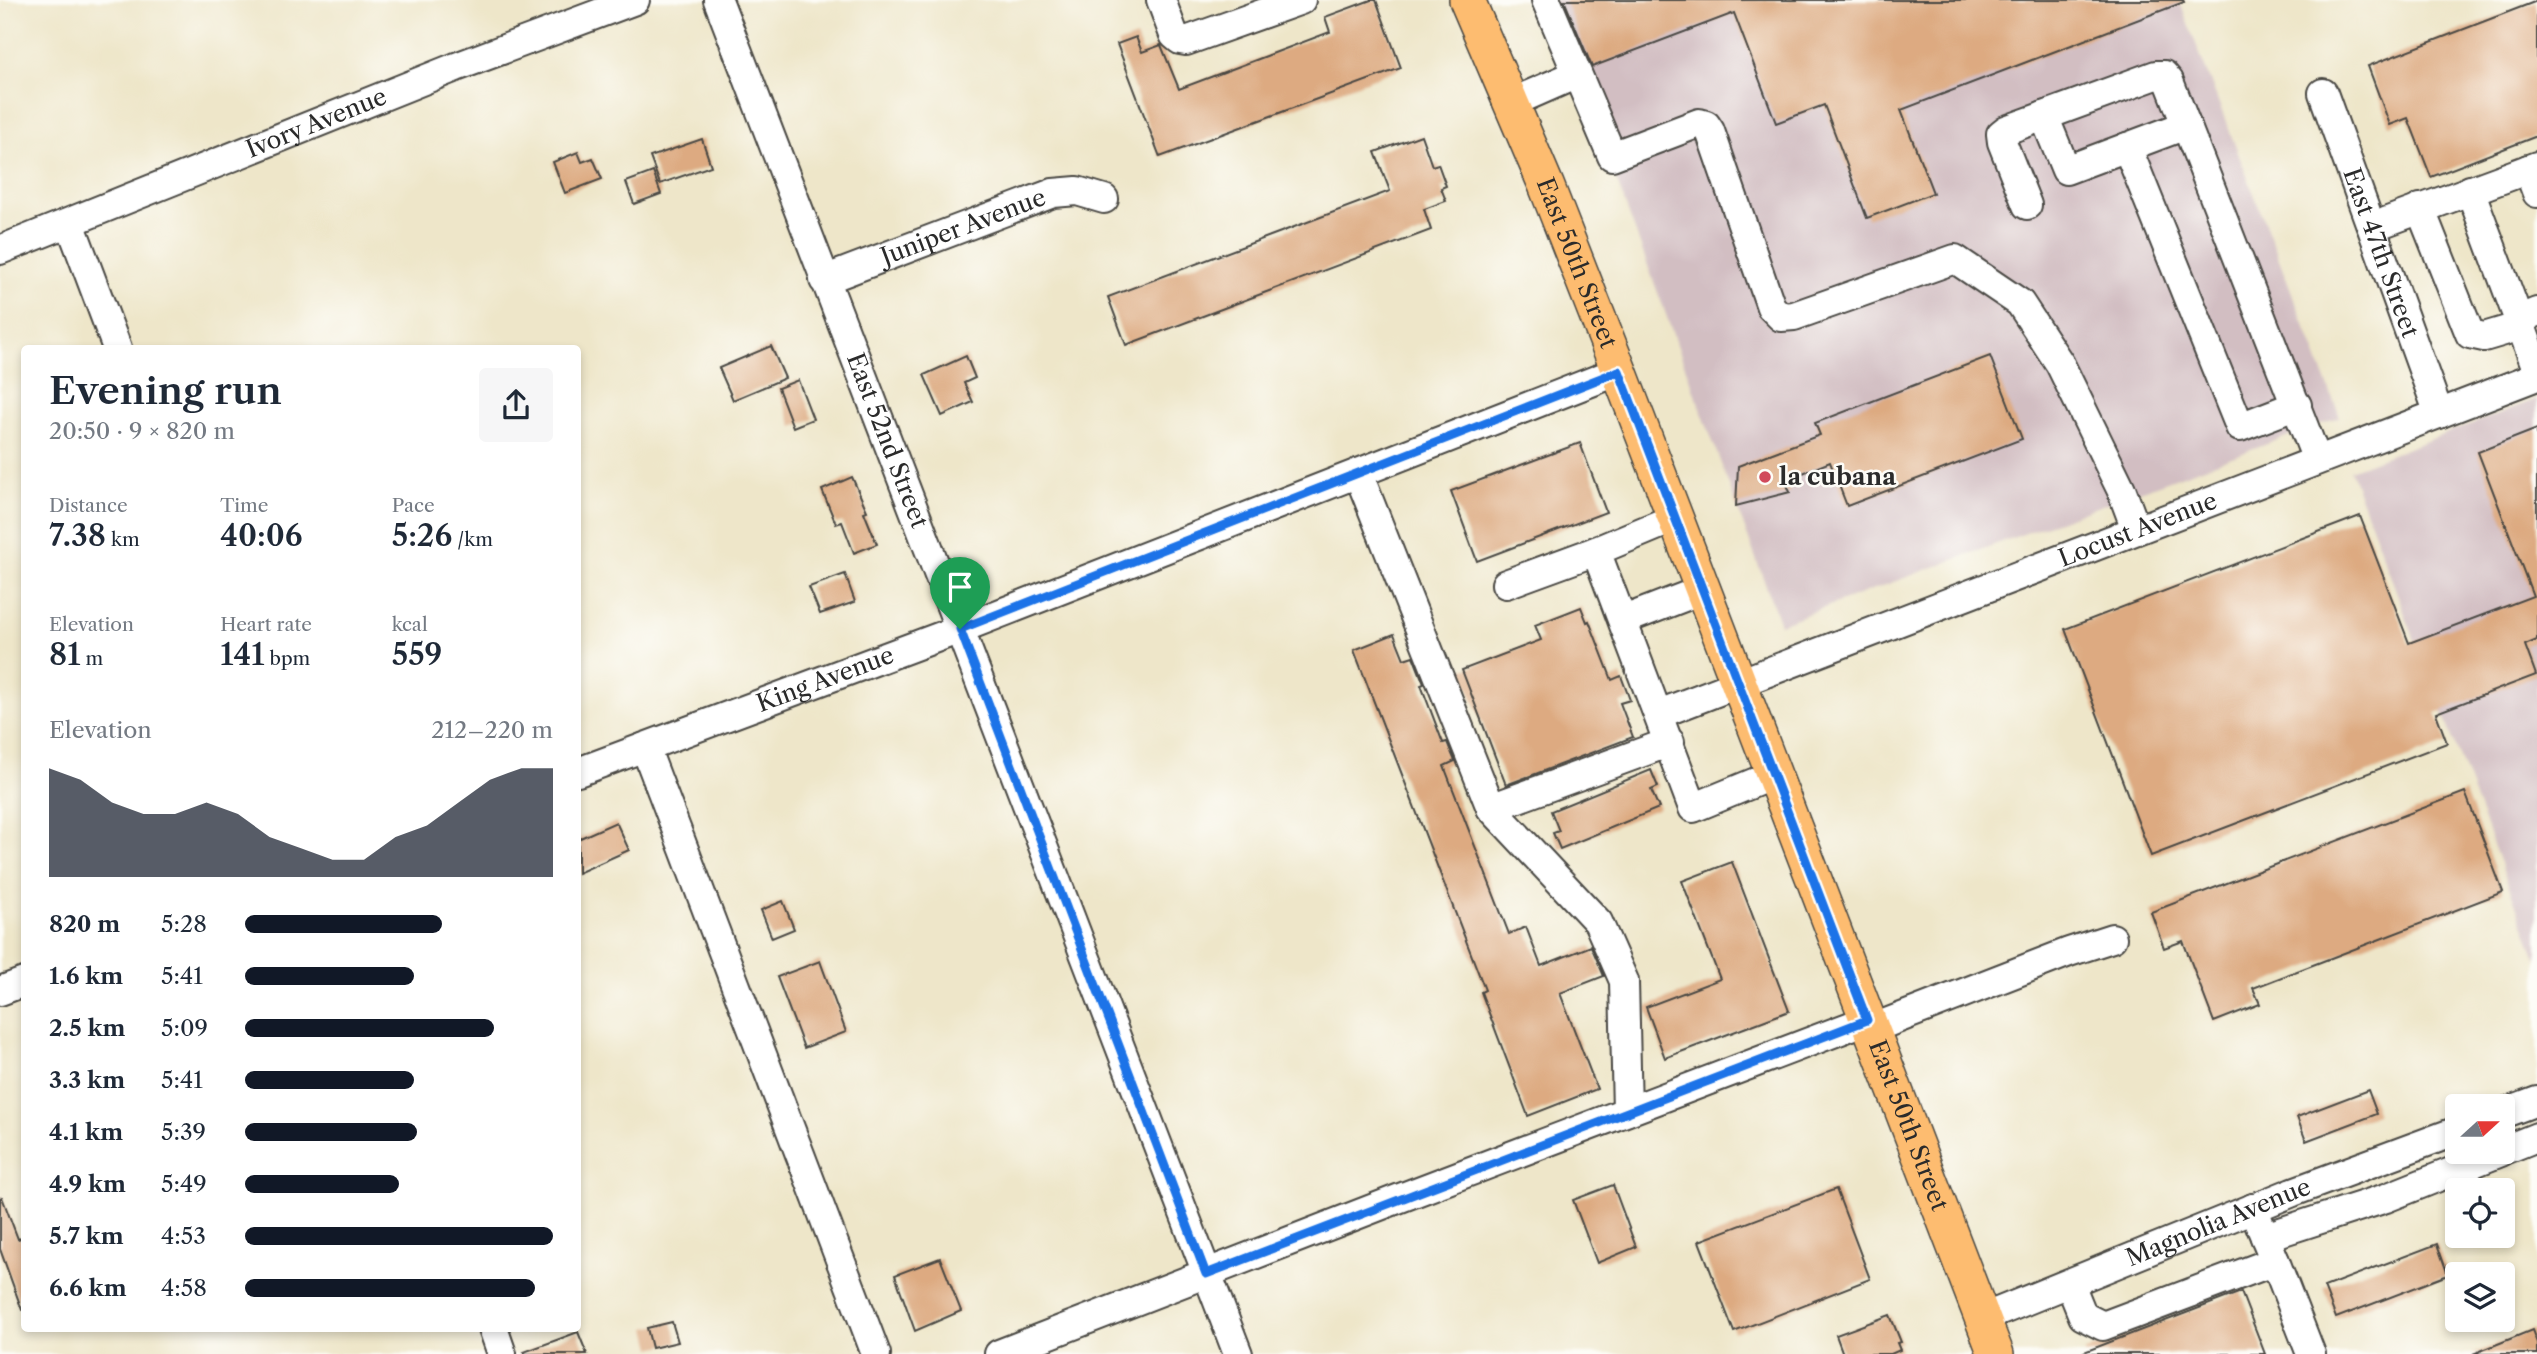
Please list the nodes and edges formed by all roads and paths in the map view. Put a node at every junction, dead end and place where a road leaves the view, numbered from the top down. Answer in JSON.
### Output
{"nodes":[{"id":1,"x":635,"y":0,"type":"edge"},
{"id":2,"x":718,"y":0,"type":"edge"},
{"id":3,"x":1161,"y":0,"type":"edge"},
{"id":4,"x":1301,"y":0,"type":"edge"},
{"id":5,"x":1467,"y":0,"type":"edge"},
{"id":6,"x":1546,"y":0,"type":"edge"},
{"id":7,"x":1577,"y":74,"type":"junction"},
{"id":8,"x":2323,"y":93,"type":"dead end"},
{"id":9,"x":1511,"y":103,"type":"junction"},
{"id":10,"x":2044,"y":116,"type":"junction"},
{"id":11,"x":2186,"y":125,"type":"junction"},
{"id":12,"x":2127,"y":147,"type":"junction"},
{"id":13,"x":2534,"y":176,"type":"edge"},
{"id":14,"x":2470,"y":190,"type":"junction"},
{"id":15,"x":1104,"y":199,"type":"dead end"},
{"id":16,"x":2027,"y":205,"type":"dead end"},
{"id":17,"x":2420,"y":208,"type":"junction"},
{"id":18,"x":70,"y":223,"type":"junction"},
{"id":19,"x":2372,"y":227,"type":"junction"},
{"id":20,"x":0,"y":250,"type":"edge"},
{"id":21,"x":824,"y":280,"type":"junction"},
{"id":22,"x":2529,"y":319,"type":"edge"},
{"id":23,"x":116,"y":345,"type":"edge"},
{"id":24,"x":2537,"y":369,"type":"edge"},
{"id":25,"x":1619,"y":371,"type":"junction"},
{"id":26,"x":2537,"y":376,"type":"edge"},
{"id":27,"x":2297,"y":405,"type":"junction"},
{"id":28,"x":2439,"y":414,"type":"junction"},
{"id":29,"x":2317,"y":460,"type":"junction"},
{"id":30,"x":1358,"y":472,"type":"junction"},
{"id":31,"x":1675,"y":517,"type":"junction"},
{"id":32,"x":2136,"y":529,"type":"junction"},
{"id":33,"x":1596,"y":551,"type":"junction"},
{"id":34,"x":1506,"y":583,"type":"dead end"},
{"id":35,"x":1702,"y":590,"type":"junction"},
{"id":36,"x":1624,"y":620,"type":"junction"},
{"id":37,"x":960,"y":629,"type":"junction"},
{"id":38,"x":1738,"y":683,"type":"junction"},
{"id":39,"x":1659,"y":714,"type":"junction"},
{"id":40,"x":1670,"y":742,"type":"junction"},
{"id":41,"x":645,"y":747,"type":"junction"},
{"id":42,"x":581,"y":771,"type":"edge"},
{"id":43,"x":1773,"y":775,"type":"junction"},
{"id":44,"x":1491,"y":808,"type":"junction"},
{"id":45,"x":2112,"y":938,"type":"dead end"},
{"id":46,"x":21,"y":983,"type":"edge"},
{"id":47,"x":0,"y":991,"type":"edge"},
{"id":48,"x":1869,"y":1025,"type":"junction"},
{"id":49,"x":2537,"y":1101,"type":"edge"},
{"id":50,"x":2515,"y":1109,"type":"edge"},
{"id":51,"x":1627,"y":1111,"type":"junction"},
{"id":52,"x":2445,"y":1135,"type":"edge"},
{"id":53,"x":2537,"y":1137,"type":"edge"},
{"id":54,"x":2515,"y":1146,"type":"edge"},
{"id":55,"x":2470,"y":1164,"type":"edge"},
{"id":56,"x":2253,"y":1208,"type":"junction"},
{"id":57,"x":2270,"y":1249,"type":"junction"},
{"id":58,"x":1206,"y":1274,"type":"junction"},
{"id":59,"x":2070,"y":1284,"type":"junction"},
{"id":60,"x":1983,"y":1318,"type":"junction"},
{"id":61,"x":494,"y":1332,"type":"edge"},
{"id":62,"x":502,"y":1354,"type":"edge"},
{"id":63,"x":876,"y":1354,"type":"edge"},
{"id":64,"x":999,"y":1354,"type":"edge"},
{"id":65,"x":1238,"y":1354,"type":"edge"},
{"id":66,"x":1996,"y":1354,"type":"edge"},
{"id":67,"x":2311,"y":1354,"type":"edge"}],
"edges":[{"from":1,"to":18,"type":"street","name":"Ivory Avenue"},
{"from":2,"to":21,"type":"street","name":"East 52nd Street"},
{"from":3,"to":4,"type":"street"},
{"from":5,"to":9,"type":"main road","name":"East 50th Street"},
{"from":6,"to":7,"type":"street"},
{"from":7,"to":9,"type":"street"},
{"from":7,"to":32,"type":"street"},
{"from":8,"to":19,"type":"street","name":"East 47th Street"},
{"from":9,"to":25,"type":"main road","name":"East 50th Street"},
{"from":10,"to":11,"type":"street"},
{"from":10,"to":12,"type":"street"},
{"from":10,"to":16,"type":"street"},
{"from":11,"to":12,"type":"street"},
{"from":11,"to":27,"type":"street"},
{"from":12,"to":27,"type":"street"},
{"from":13,"to":14,"type":"street"},
{"from":14,"to":17,"type":"street"},
{"from":14,"to":22,"type":"street"},
{"from":15,"to":21,"type":"street","name":"Juniper Avenue"},
{"from":17,"to":19,"type":"street"},
{"from":17,"to":22,"type":"street"},
{"from":18,"to":20,"type":"street","name":"Ivory Avenue"},
{"from":18,"to":23,"type":"street"},
{"from":19,"to":28,"type":"street","name":"East 47th Street"},
{"from":21,"to":37,"type":"street","name":"East 52nd Street"},
{"from":22,"to":24,"type":"street"},
{"from":25,"to":30,"type":"street","name":"King Avenue"},
{"from":25,"to":31,"type":"main road","name":"East 50th Street"},
{"from":26,"to":28,"type":"street","name":"Locust Avenue"},
{"from":27,"to":29,"type":"street"},
{"from":28,"to":29,"type":"street","name":"Locust Avenue"},
{"from":29,"to":32,"type":"street","name":"Locust Avenue"},
{"from":30,"to":37,"type":"street","name":"King Avenue"},
{"from":30,"to":44,"type":"street"},
{"from":31,"to":33,"type":"street"},
{"from":31,"to":35,"type":"main road","name":"East 50th Street"},
{"from":32,"to":38,"type":"street","name":"Locust Avenue"},
{"from":33,"to":34,"type":"street"},
{"from":33,"to":36,"type":"street"},
{"from":35,"to":36,"type":"street"},
{"from":35,"to":38,"type":"main road","name":"East 50th Street"},
{"from":36,"to":39,"type":"street"},
{"from":37,"to":41,"type":"street","name":"King Avenue"},
{"from":37,"to":58,"type":"street","name":"East 52nd Street"},
{"from":38,"to":39,"type":"street","name":"Locust Avenue"},
{"from":38,"to":43,"type":"main road","name":"East 50th Street"},
{"from":39,"to":40,"type":"street"},
{"from":40,"to":43,"type":"street"},
{"from":40,"to":44,"type":"street"},
{"from":41,"to":42,"type":"street","name":"King Avenue"},
{"from":41,"to":63,"type":"street"},
{"from":43,"to":48,"type":"main road","name":"East 50th Street"},
{"from":44,"to":51,"type":"street"},
{"from":45,"to":48,"type":"street"},
{"from":46,"to":47,"type":"street"},
{"from":48,"to":51,"type":"street"},
{"from":48,"to":60,"type":"main road","name":"East 50th Street"},
{"from":49,"to":50,"type":"street"},
{"from":51,"to":58,"type":"street"},
{"from":52,"to":56,"type":"street","name":"Magnolia Avenue"},
{"from":53,"to":54,"type":"street"},
{"from":55,"to":57,"type":"street"},
{"from":56,"to":57,"type":"street"},
{"from":56,"to":59,"type":"street","name":"Magnolia Avenue"},
{"from":57,"to":59,"type":"street"},
{"from":57,"to":67,"type":"street"},
{"from":58,"to":64,"type":"street"},
{"from":58,"to":65,"type":"street","name":"East 52nd Street"},
{"from":59,"to":60,"type":"street","name":"Magnolia Avenue"},
{"from":60,"to":66,"type":"main road","name":"East 50th Street"},
{"from":61,"to":62,"type":"street"}]}
